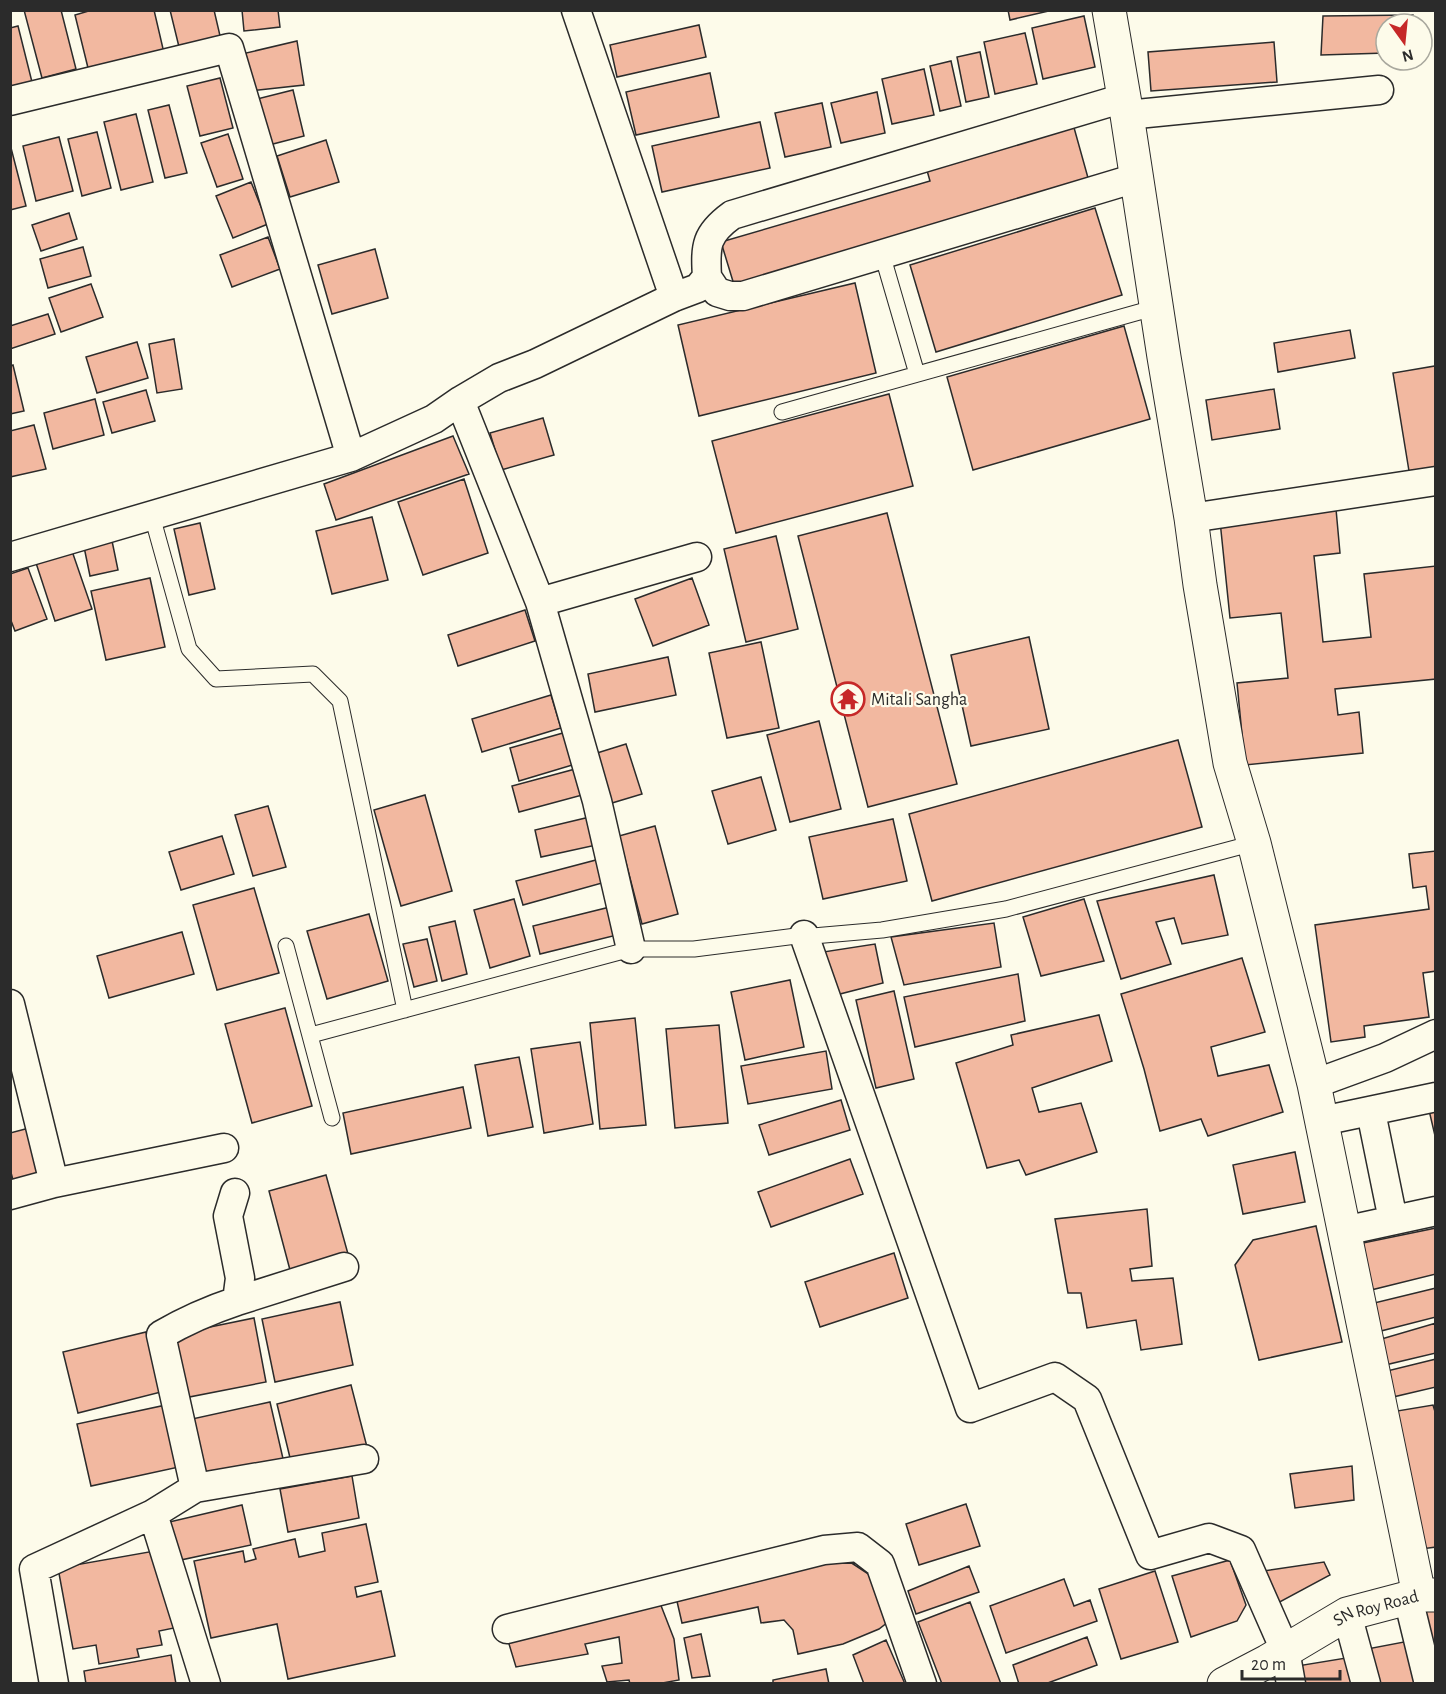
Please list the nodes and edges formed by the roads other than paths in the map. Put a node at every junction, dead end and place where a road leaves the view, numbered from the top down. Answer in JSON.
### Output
{"nodes":[{"id":1,"x":576,"y":10,"type":"edge"},
{"id":2,"x":1109,"y":10,"type":"edge"},
{"id":3,"x":1379,"y":90,"type":"dead end"},
{"id":4,"x":10,"y":101,"type":"edge"},
{"id":5,"x":1125,"y":106,"type":"junction"},
{"id":6,"x":1136,"y":178,"type":"junction"},
{"id":7,"x":882,"y":254,"type":"junction"},
{"id":8,"x":707,"y":277,"type":"junction"},
{"id":9,"x":674,"y":297,"type":"junction"},
{"id":10,"x":1157,"y":307,"type":"junction"},
{"id":11,"x":917,"y":374,"type":"junction"},
{"id":12,"x":460,"y":401,"type":"junction"},
{"id":13,"x":782,"y":412,"type":"dead end"},
{"id":14,"x":351,"y":457,"type":"junction"},
{"id":15,"x":1436,"y":481,"type":"edge"},
{"id":16,"x":152,"y":516,"type":"junction"},
{"id":17,"x":1191,"y":518,"type":"junction"},
{"id":18,"x":10,"y":557,"type":"edge"},
{"id":19,"x":697,"y":557,"type":"dead end"},
{"id":20,"x":540,"y":602,"type":"junction"},
{"id":21,"x":1254,"y":843,"type":"junction"},
{"id":22,"x":804,"y":935,"type":"junction"},
{"id":23,"x":286,"y":946,"type":"dead end"},
{"id":24,"x":631,"y":949,"type":"junction"},
{"id":25,"x":10,"y":1004,"type":"edge"},
{"id":26,"x":405,"y":1010,"type":"junction"},
{"id":27,"x":1436,"y":1034,"type":"edge"},
{"id":28,"x":311,"y":1035,"type":"junction"},
{"id":29,"x":1314,"y":1084,"type":"junction"},
{"id":30,"x":1436,"y":1097,"type":"edge"},
{"id":31,"x":1371,"y":1112,"type":"junction"},
{"id":32,"x":332,"y":1118,"type":"dead end"},
{"id":33,"x":1322,"y":1121,"type":"junction"},
{"id":34,"x":224,"y":1148,"type":"dead end"},
{"id":35,"x":54,"y":1184,"type":"junction"},
{"id":36,"x":235,"y":1193,"type":"dead end"},
{"id":37,"x":10,"y":1195,"type":"edge"},
{"id":38,"x":1436,"y":1211,"type":"edge"},
{"id":39,"x":1393,"y":1220,"type":"junction"},
{"id":40,"x":1344,"y":1231,"type":"junction"},
{"id":41,"x":344,"y":1267,"type":"dead end"},
{"id":42,"x":237,"y":1301,"type":"junction"},
{"id":43,"x":364,"y":1459,"type":"dead end"},
{"id":44,"x":195,"y":1488,"type":"junction"},
{"id":45,"x":153,"y":1514,"type":"junction"},
{"id":46,"x":1421,"y":1596,"type":"edge"},
{"id":47,"x":1347,"y":1614,"type":"junction"},
{"id":48,"x":507,"y":1629,"type":"dead end"},
{"id":49,"x":1285,"y":1650,"type":"junction"},
{"id":50,"x":54,"y":1683,"type":"edge"},
{"id":51,"x":206,"y":1683,"type":"edge"},
{"id":52,"x":922,"y":1683,"type":"edge"},
{"id":53,"x":1224,"y":1683,"type":"edge"},
{"id":54,"x":1291,"y":1683,"type":"edge"},
{"id":55,"x":1366,"y":1683,"type":"edge"},
{"id":56,"x":1429,"y":1683,"type":"edge"}],
"edges":[{"from":1,"to":9,"type":"street"},
{"from":2,"to":5,"type":"street"},
{"from":3,"to":5,"type":"street"},
{"from":4,"to":14,"type":"street"},
{"from":5,"to":6,"type":"street"},
{"from":5,"to":8,"type":"street"},
{"from":6,"to":7,"type":"street"},
{"from":6,"to":10,"type":"street"},
{"from":7,"to":8,"type":"street"},
{"from":7,"to":11,"type":"lane"},
{"from":8,"to":9,"type":"street"},
{"from":9,"to":12,"type":"street"},
{"from":10,"to":11,"type":"lane"},
{"from":10,"to":17,"type":"street"},
{"from":11,"to":13,"type":"lane"},
{"from":12,"to":14,"type":"street"},
{"from":12,"to":20,"type":"street"},
{"from":14,"to":16,"type":"street"},
{"from":15,"to":17,"type":"street"},
{"from":16,"to":18,"type":"street"},
{"from":16,"to":26,"type":"lane"},
{"from":17,"to":21,"type":"street"},
{"from":19,"to":20,"type":"street"},
{"from":20,"to":24,"type":"street"},
{"from":21,"to":22,"type":"lane"},
{"from":21,"to":29,"type":"street"},
{"from":22,"to":24,"type":"lane"},
{"from":22,"to":49,"type":"street"},
{"from":23,"to":28,"type":"lane"},
{"from":24,"to":26,"type":"lane"},
{"from":25,"to":35,"type":"street"},
{"from":26,"to":28,"type":"lane"},
{"from":27,"to":29,"type":"street"},
{"from":28,"to":32,"type":"lane"},
{"from":29,"to":33,"type":"street"},
{"from":30,"to":31,"type":"street"},
{"from":31,"to":33,"type":"street"},
{"from":31,"to":39,"type":"street"},
{"from":33,"to":40,"type":"street"},
{"from":34,"to":35,"type":"street"},
{"from":35,"to":37,"type":"street"},
{"from":36,"to":42,"type":"street"},
{"from":38,"to":39,"type":"street"},
{"from":39,"to":40,"type":"street"},
{"from":40,"to":46,"type":"street"},
{"from":41,"to":42,"type":"street"},
{"from":42,"to":44,"type":"street"},
{"from":43,"to":44,"type":"street"},
{"from":44,"to":45,"type":"street"},
{"from":45,"to":50,"type":"street"},
{"from":45,"to":51,"type":"street"},
{"from":46,"to":47,"type":"street","name":"SN Roy Road"},
{"from":46,"to":56,"type":"street"},
{"from":47,"to":49,"type":"street","name":"SN Roy Road"},
{"from":47,"to":55,"type":"street"},
{"from":48,"to":52,"type":"street"},
{"from":49,"to":53,"type":"street","name":"SN Roy Road"},
{"from":49,"to":54,"type":"street"}]}
